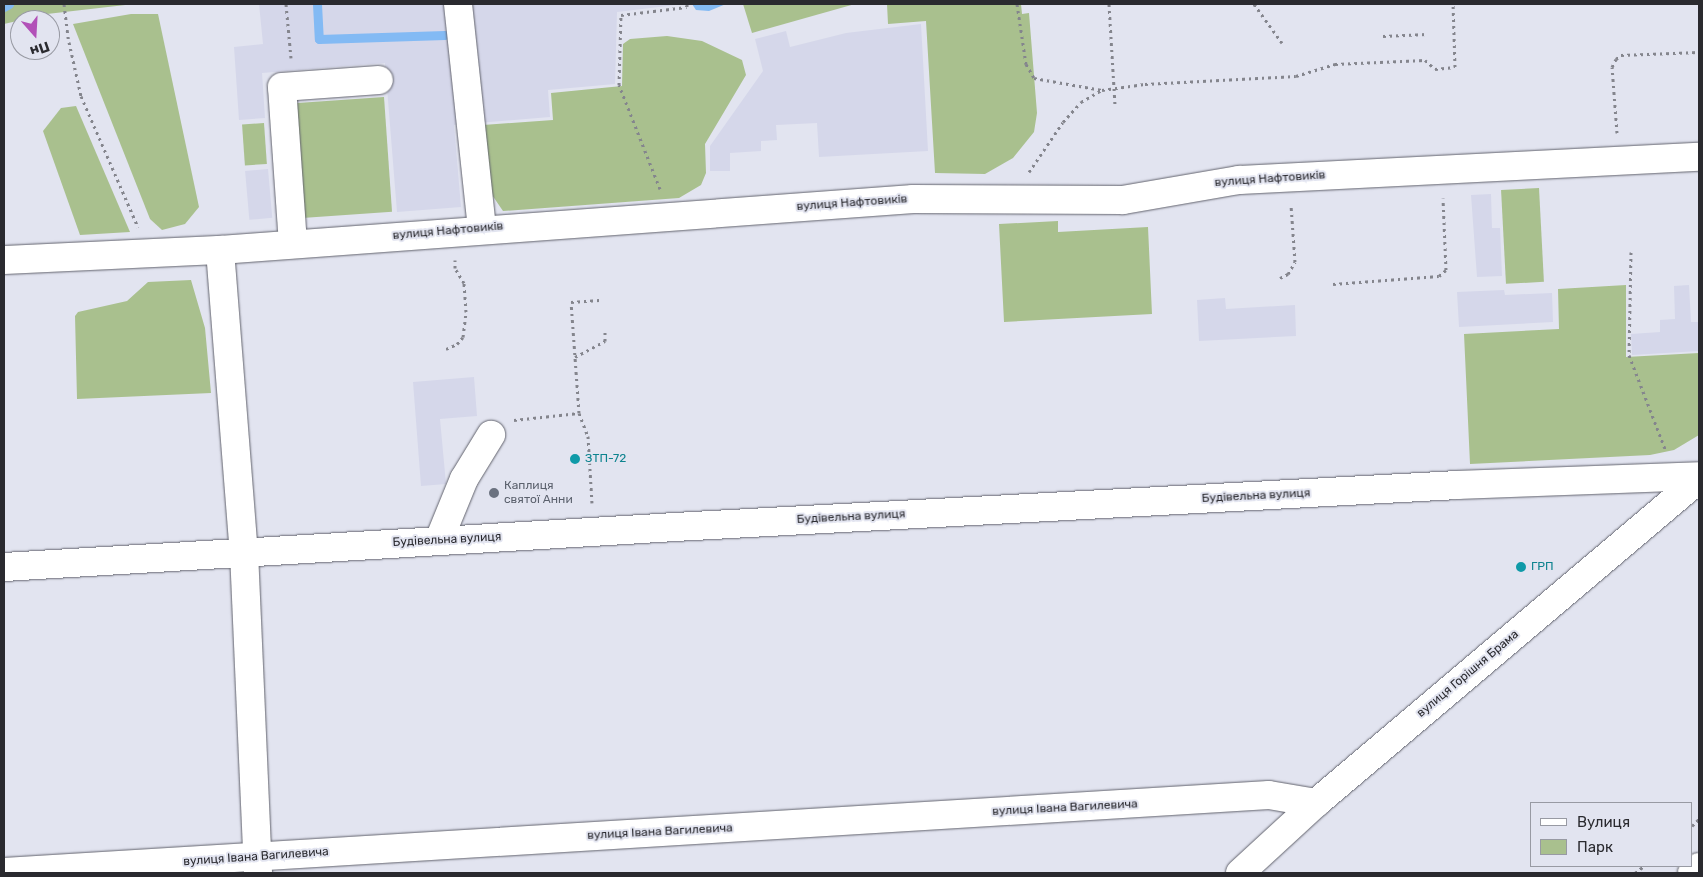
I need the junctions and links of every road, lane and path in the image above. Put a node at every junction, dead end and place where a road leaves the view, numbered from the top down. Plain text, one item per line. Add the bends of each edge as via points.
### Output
1 (64, 4) edge
2 (286, 4) edge
3 (458, 4) edge
4 (687, 4) edge
5 (1017, 4) edge
6 (1109, 4) edge
7 (1254, 4) edge
8 (1453, 4) edge
9 (1427, 34) dead end
10 (1383, 36) dead end
11 (1282, 43) dead end
12 (1699, 52) edge
13 (379, 80) dead end
14 (294, 86) junction
15 (1114, 87) junction
16 (1102, 90) junction
17 (1116, 106) dead end
18 (1699, 157) edge
19 (1619, 161) junction
20 (1442, 170) junction
21 (1289, 177) junction
22 (1001, 198) junction
23 (663, 216) junction
24 (482, 228) junction
25 (452, 231) junction
26 (293, 244) junction
27 (220, 250) junction
28 (1631, 252) dead end
29 (149, 253) junction
30 (4, 260) edge
31 (1280, 278) dead end
32 (1333, 284) dead end
33 (603, 300) dead end
34 (605, 331) dead end
35 (446, 349) dead end
36 (575, 357) junction
37 (579, 413) junction
38 (491, 435) joint
39 (1692, 477) edge
40 (594, 533) junction
41 (439, 540) junction
42 (244, 552) junction
43 (4, 567) edge
44 (1316, 803) junction
45 (258, 865) edge
46 (1699, 867) edge
47 (4, 872) edge
48 (1240, 873) edge
49 (1692, 873) edge

1 - 29 path via 68,42 81,96
2 - 14 path
3 - 24 street
4 - 23 path via 687,7 621,15 619,85 661,192
5 - 16 path via 1026,64 1034,78
6 - 15 path
7 - 11 path
8 - 15 path via 1456,68 1435,68 1425,60 1335,64 1296,76
9 - 10 path
12 - 19 path via 1621,56 1616,59 1612,67
13 - 14 street
14 - 26 street via 282,87
15 - 16 path
15 - 17 path
16 - 22 path via 1081,102 1063,122 1036,165
18 - 19 street, вулиця Нафтовиків
19 - 20 street, вулиця Нафтовиків
20 - 21 street, вулиця Нафтовиків
20 - 32 path via 1446,270 1440,276
21 - 22 street, вулиця Нафтовиків via 1208,183 1124,200
21 - 31 path via 1295,262 1288,274
22 - 23 street, вулиця Нафтовиків via 913,199
23 - 24 street, вулиця Нафтовиків
24 - 25 street, вулиця Нафтовиків
25 - 26 street, вулиця Нафтовиків
25 - 35 path via 455,268 464,282 466,312 463,337
26 - 27 street, вулиця Нафтовиків
27 - 29 street, вулиця Нафтовиків
27 - 42 street
28 - 39 path via 1629,355
29 - 30 street, вулиця Нафтовиків
33 - 36 path via 571,302
34 - 36 path via 605,341
36 - 37 path
37 - 38 path via 517,418
37 - 40 path via 588,436
38 - 41 street via 464,479
39 - 40 street, Будівельна вулиця via 1447,486
39 - 44 street, вулиця Горішня Брама
40 - 41 street, Будівельна вулиця
41 - 42 street, Будівельна вулиця
42 - 43 street, Будівельна вулиця
42 - 45 street
44 - 45 street, вулиця Івана Вагилевича via 1269,795
44 - 48 street, вулиця Горішня Брама
45 - 47 street, вулиця Івана Вагилевича
46 - 49 street

